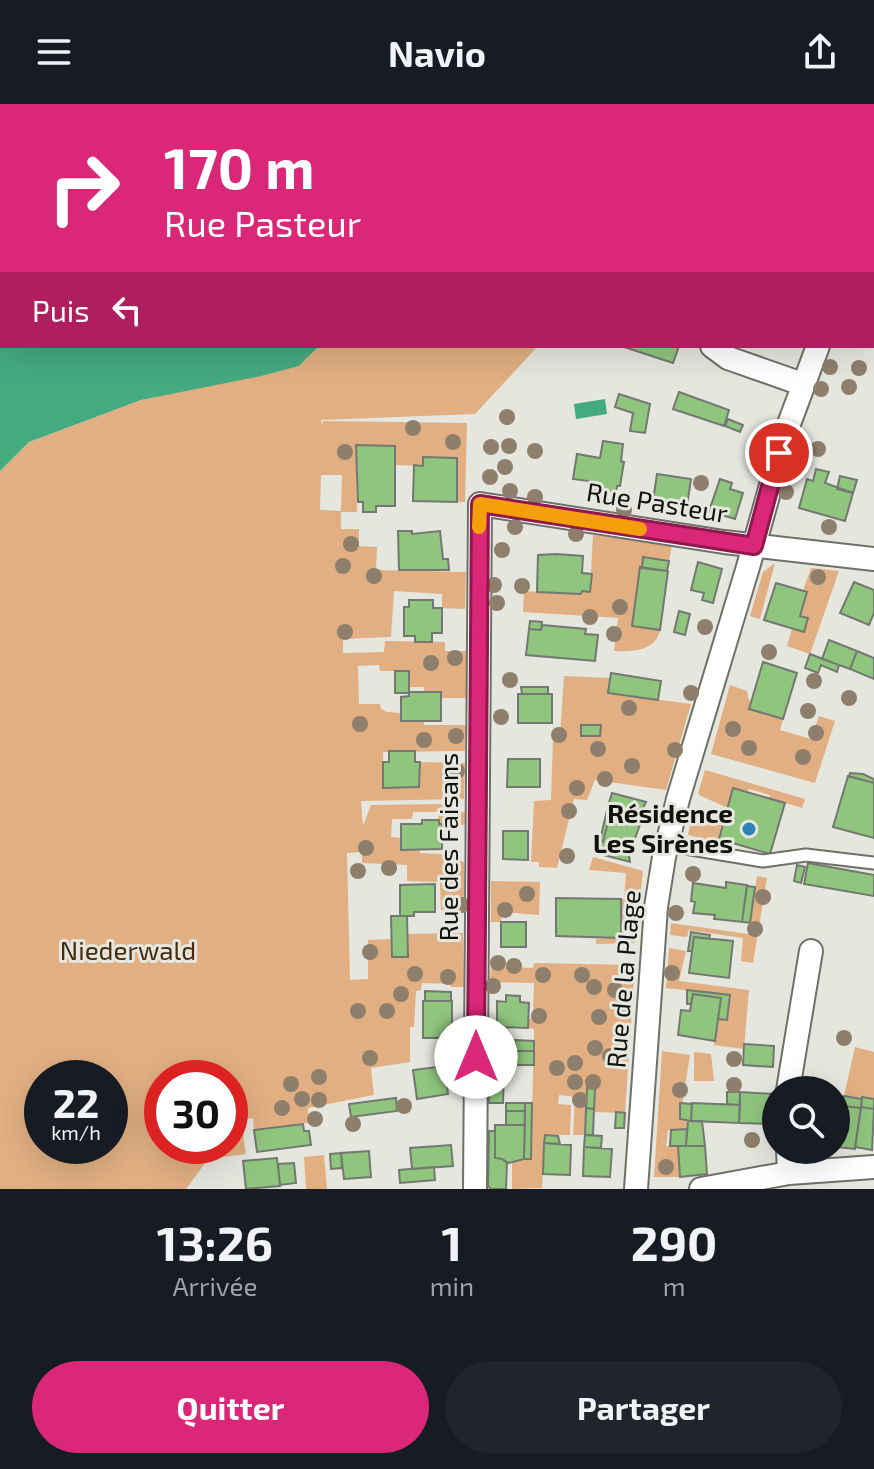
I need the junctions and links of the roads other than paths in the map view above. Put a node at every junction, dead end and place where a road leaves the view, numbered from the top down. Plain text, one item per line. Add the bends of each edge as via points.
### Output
1 (715, 348) edge
2 (817, 348) edge
3 (802, 384) junction
4 (480, 504) joint
5 (754, 546) junction
6 (874, 559) edge
7 (667, 845) junction
8 (874, 863) edge
9 (811, 951) dead end
10 (790, 1076) edge
11 (789, 1164) edge
12 (874, 1167) edge
13 (789, 1173) junction
14 (475, 1189) edge
15 (636, 1189) edge
16 (701, 1189) edge

1 - 3 street via 728,358
2 - 3 street, Rue de la Plage
3 - 5 street, Rue de la Plage
4 - 5 street, Rue Pasteur
4 - 14 street, Rue des Faisans
5 - 6 street, Rue Pasteur
5 - 7 street, Rue de la Plage
7 - 8 lane via 763,861 806,855
7 - 15 street, Rue de la Plage via 656,907
9 - 10 street
11 - 13 street
12 - 13 street
13 - 16 street

